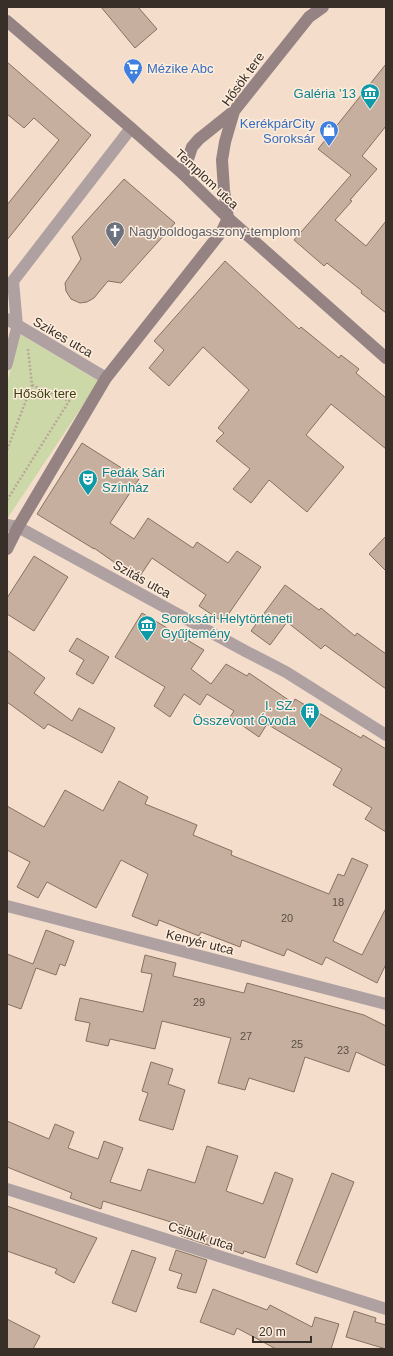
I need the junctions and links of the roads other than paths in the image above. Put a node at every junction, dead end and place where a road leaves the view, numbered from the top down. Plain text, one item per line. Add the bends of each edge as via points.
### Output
1 (323, 7) edge
2 (7, 21) edge
3 (234, 110) junction
4 (131, 128) junction
5 (182, 174) junction
6 (228, 218) junction
7 (7, 319) edge
8 (22, 329) junction
9 (386, 358) edge
10 (7, 365) edge
11 (106, 378) junction
12 (12, 526) edge
13 (7, 549) edge
14 (386, 735) edge
15 (7, 906) edge
16 (386, 1004) edge
17 (7, 1189) edge
18 (386, 1309) edge

1 - 3 street, Hősök tere via 309,17
2 - 4 street, Templom utca
3 - 5 street via 192,147
3 - 6 street, Hősök tere via 222,160
4 - 5 street, Templom utca
4 - 8 street via 13,281
5 - 6 street, Templom utca
6 - 9 street, Templom utca
6 - 11 street via 222,231
7 - 8 street, Szikes utca
8 - 10 lane
8 - 11 street, Szikes utca
11 - 12 street
12 - 13 street
12 - 14 street, Szitás utca via 286,672
15 - 16 street, Kenyér utca
17 - 18 street, Csibuk utca

